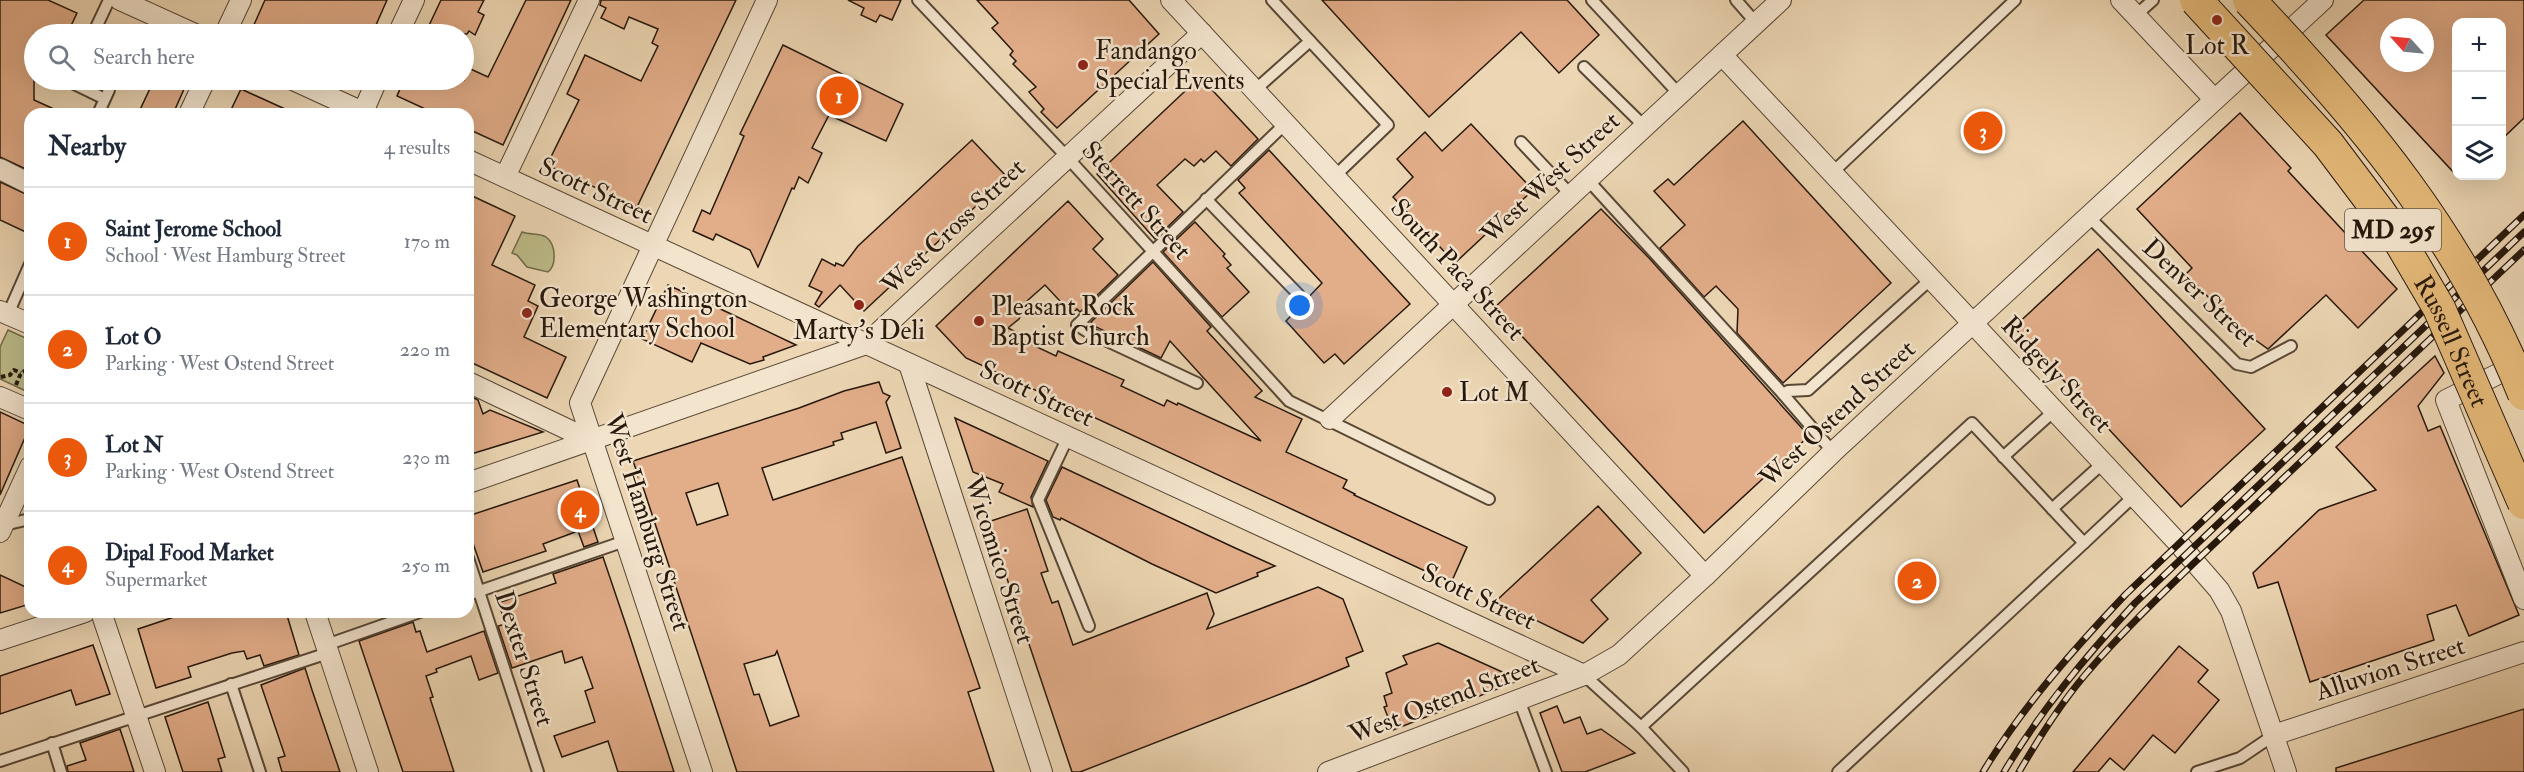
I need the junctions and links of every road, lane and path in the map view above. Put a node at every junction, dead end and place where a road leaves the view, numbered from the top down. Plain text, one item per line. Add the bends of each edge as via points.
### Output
1 (109, 0) edge
2 (120, 0) edge
3 (241, 0) edge
4 (414, 0) edge
5 (589, 0) edge
6 (767, 0) edge
7 (918, 0) edge
8 (1172, 0) edge
9 (1272, 0) edge
10 (1592, 0) edge
11 (1736, 0) edge
12 (1780, 0) edge
13 (2015, 0) edge
14 (2121, 0) edge
15 (2153, 0) edge
16 (2196, 0) edge
17 (2249, 0) edge
18 (2323, 0) edge
19 (2135, 16) junction
20 (1755, 23) junction
21 (98, 24) edge
22 (173, 24) edge
23 (230, 24) edge
24 (403, 24) edge
25 (1202, 33) junction
26 (1310, 41) junction
27 (1722, 55) junction
28 (1584, 67) dead end
29 (95, 90) edge
30 (200, 90) edge
31 (315, 90) edge
32 (373, 90) edge
33 (1255, 90) junction
34 (1679, 94) junction
35 (2214, 99) junction
36 (100, 108) edge
37 (192, 108) edge
38 (354, 108) edge
39 (367, 108) edge
40 (1286, 123) junction
41 (1644, 126) junction
42 (1521, 141) dead end
43 (1067, 157) junction
44 (474, 163) edge
45 (0, 169) edge
46 (1832, 173) junction
47 (1335, 176) junction
48 (506, 177) junction
49 (1588, 180) junction
50 (24, 181) edge
51 (1571, 195) junction
52 (1206, 199) junction
53 (2088, 216) junction
54 (653, 246) junction
55 (1152, 250) junction
56 (24, 275) edge
57 (1931, 279) junction
58 (1299, 295) dead end
59 (1454, 304) junction
60 (4, 312) edge
61 (24, 321) edge
62 (1972, 323) junction
63 (866, 344) junction
64 (2291, 346) dead end
65 (2524, 361) edge
66 (909, 363) junction
67 (24, 371) edge
68 (21, 373) junction
69 (0, 378) edge
70 (1197, 383) dead end
71 (474, 385) edge
72 (7, 393) edge
73 (1783, 394) junction
74 (2524, 394) edge
75 (24, 406) edge
76 (2054, 411) junction
77 (1330, 419) junction
78 (1068, 437) junction
79 (592, 441) junction
80 (1833, 452) junction
81 (2003, 457) junction
82 (2103, 463) junction
83 (24, 480) edge
84 (474, 481) edge
85 (2134, 496) junction
86 (1489, 499) dead end
87 (2524, 503) edge
88 (2052, 509) junction
89 (24, 521) edge
90 (2, 528) edge
91 (625, 541) junction
92 (2084, 543) junction
93 (474, 576) edge
94 (1705, 576) junction
95 (479, 591) junction
96 (474, 593) edge
97 (2524, 599) edge
98 (67, 618) edge
99 (103, 618) edge
100 (317, 618) edge
101 (405, 618) edge
102 (1089, 626) dead end
103 (0, 640) edge
104 (327, 649) junction
105 (2524, 652) edge
106 (1584, 675) junction
107 (231, 684) junction
108 (1519, 700) junction
109 (135, 715) junction
110 (1641, 727) junction
111 (2274, 735) junction
112 (52, 743) junction
113 (0, 761) edge
114 (62, 772) edge
115 (155, 772) edge
116 (261, 772) edge
117 (368, 772) edge
118 (538, 772) edge
119 (702, 772) edge
120 (1042, 772) edge
121 (1328, 772) edge
122 (1546, 772) edge
123 (1683, 772) edge
124 (1838, 772) edge
125 (2197, 772) edge
126 (2286, 772) edge

1 - 21 lane
2 - 22 street
3 - 23 street
4 - 24 street
5 - 48 street
6 - 54 street, West Hamburg Street
7 - 43 lane, Sterrett Street
8 - 25 street, South Paca Street
9 - 26 lane
10 - 34 lane
11 - 20 lane
12 - 20 street, West West Street
13 - 46 lane
14 - 19 street
15 - 19 lane
16 - 87 main road, Russell Street / MD 295, bridge via 2328,144 2395,233 2439,308
17 - 74 main road, Russell Street / MD 295, bridge via 2347,108 2420,200 2463,267 2503,341
18 - 35 street, West Ostend Street
19 - 35 street
20 - 27 street, West West Street
25 - 33 street, South Paca Street
25 - 43 street, West Cross Street
26 - 33 lane
26 - 47 lane via 1388,125
27 - 34 street, West West Street
27 - 46 street, Ridgely Street
28 - 41 lane
29 - 36 lane via 104,93
30 - 37 street
31 - 38 street
32 - 39 street
33 - 40 street, South Paca Street
34 - 41 street, West West Street
35 - 53 street, West Ostend Street
40 - 47 street, South Paca Street
40 - 52 lane
41 - 49 street, West West Street
42 - 51 lane
43 - 55 lane, Sterrett Street
43 - 63 street, West Cross Street
44 - 48 street, Scott Street
45 - 50 street
46 - 57 street, Ridgely Street
47 - 59 street, South Paca Street
48 - 54 street, Scott Street
49 - 51 street, West West Street
49 - 73 lane
51 - 59 street, West West Street
52 - 55 lane
52 - 58 lane
53 - 62 street, West Ostend Street
53 - 64 lane, Denver Street via 2237,364 2251,367
54 - 63 street, Scott Street
54 - 79 street, West Hamburg Street via 580,403
55 - 70 lane via 1077,325
55 - 77 lane, Sterrett Street via 1289,401
56 - 60 lane
57 - 62 street, Ridgely Street
57 - 73 lane via 1808,390
59 - 77 street, West West Street
59 - 94 street, South Paca Street
60 - 61 street
62 - 76 street, Ridgely Street
62 - 80 street, West Ostend Street
63 - 66 street, Scott Street
63 - 79 street, West Cross Street
65 - 97 street via 2446,400
66 - 78 street, Scott Street
66 - 120 street, Wicomico Street
67 - 68 path
68 - 69 path via 15,370
68 - 72 path
71 - 79 street
72 - 75 street
73 - 80 lane
76 - 81 lane
76 - 82 street, Ridgely Street
77 - 86 lane, Sterrett Street
78 - 102 lane via 1038,500
78 - 106 street, Scott Street
79 - 84 street, West Cross Street
79 - 91 street, West Hamburg Street
80 - 94 street, West Ostend Street
81 - 88 lane
81 - 110 lane via 1972,423
82 - 85 street, Ridgely Street
82 - 88 lane
83 - 90 street
85 - 92 lane
85 - 111 street, Ridgely Street via 2219,590 2231,611
88 - 92 lane
89 - 90 lane
91 - 95 lane
91 - 119 street, West Hamburg Street
92 - 124 lane
93 - 95 lane, Dexter Street
94 - 106 street, West Ostend Street via 1619,654
95 - 96 lane
95 - 118 lane, Dexter Street
98 - 103 street
99 - 109 street
100 - 104 street
101 - 104 lane
104 - 107 lane
104 - 117 street
105 - 111 street, Alluvion Street
106 - 108 street, West Ostend Street
106 - 110 lane
107 - 109 lane
107 - 116 lane
108 - 121 street, West Ostend Street
108 - 122 lane
109 - 112 lane
109 - 115 street
110 - 123 lane
111 - 125 lane via 2240,758
111 - 126 street, Ridgely Street
112 - 113 lane
112 - 114 lane

